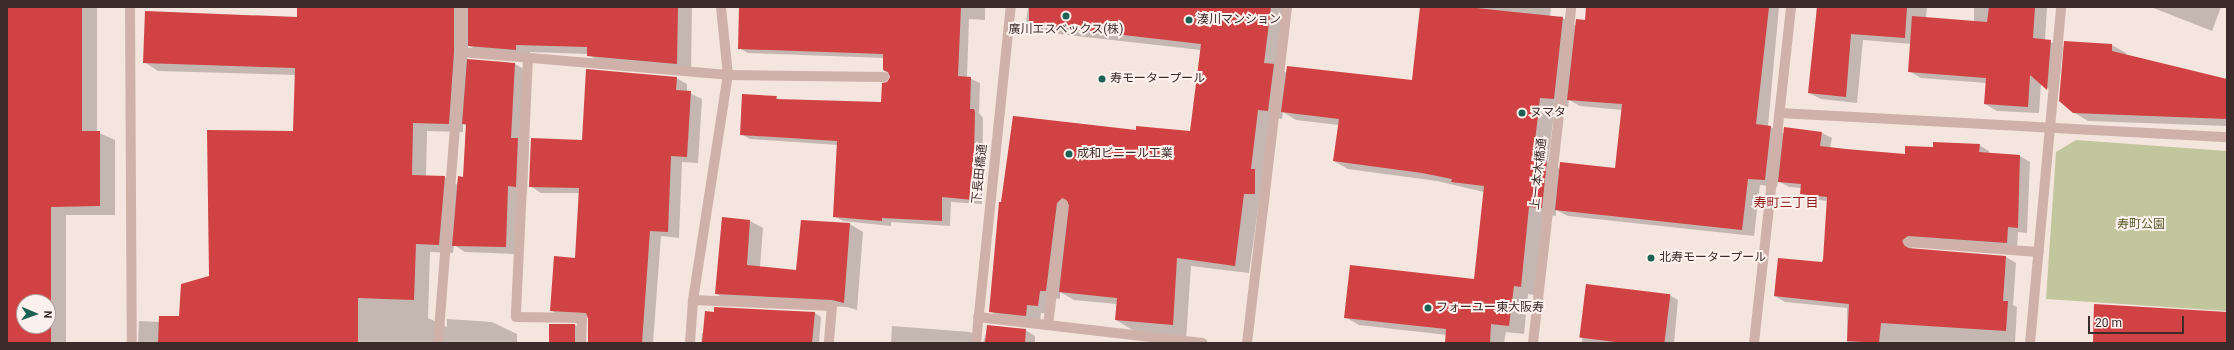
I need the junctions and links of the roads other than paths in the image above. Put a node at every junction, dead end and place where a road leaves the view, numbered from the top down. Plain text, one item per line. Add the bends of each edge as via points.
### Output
1 (130, 7) edge
2 (461, 7) edge
3 (721, 7) edge
4 (1011, 7) edge
5 (1287, 7) edge
6 (1571, 7) edge
7 (1791, 7) edge
8 (2061, 7) edge
9 (461, 52) junction
10 (528, 58) junction
11 (728, 75) junction
12 (884, 77) dead end
13 (1780, 113) junction
14 (2049, 126) junction
15 (2227, 137) edge
16 (1063, 204) dead end
17 (1908, 242) dead end
18 (2039, 252) junction
19 (693, 300) junction
20 (978, 317) junction
21 (1048, 326) junction
22 (132, 343) edge
23 (438, 343) edge
24 (581, 343) edge
25 (690, 343) edge
26 (829, 343) edge
27 (976, 343) edge
28 (1202, 343) edge
29 (1247, 343) edge
30 (1533, 343) edge
31 (1754, 343) edge
32 (2030, 343) edge

1 - 22 street
2 - 9 street
3 - 11 street
4 - 20 street, 下長田橋通
5 - 29 street
6 - 30 street, 上一本木橋通
7 - 13 street
8 - 14 street
9 - 10 street
9 - 23 street
10 - 11 street
10 - 24 street via 516,317 582,318
11 - 12 street
11 - 19 street
13 - 14 street
13 - 31 street
14 - 15 street
14 - 18 street
16 - 21 street
17 - 18 street
18 - 32 street
19 - 25 street
19 - 26 street via 832,306
20 - 21 street
20 - 27 street, 下長田橋通
21 - 28 street

